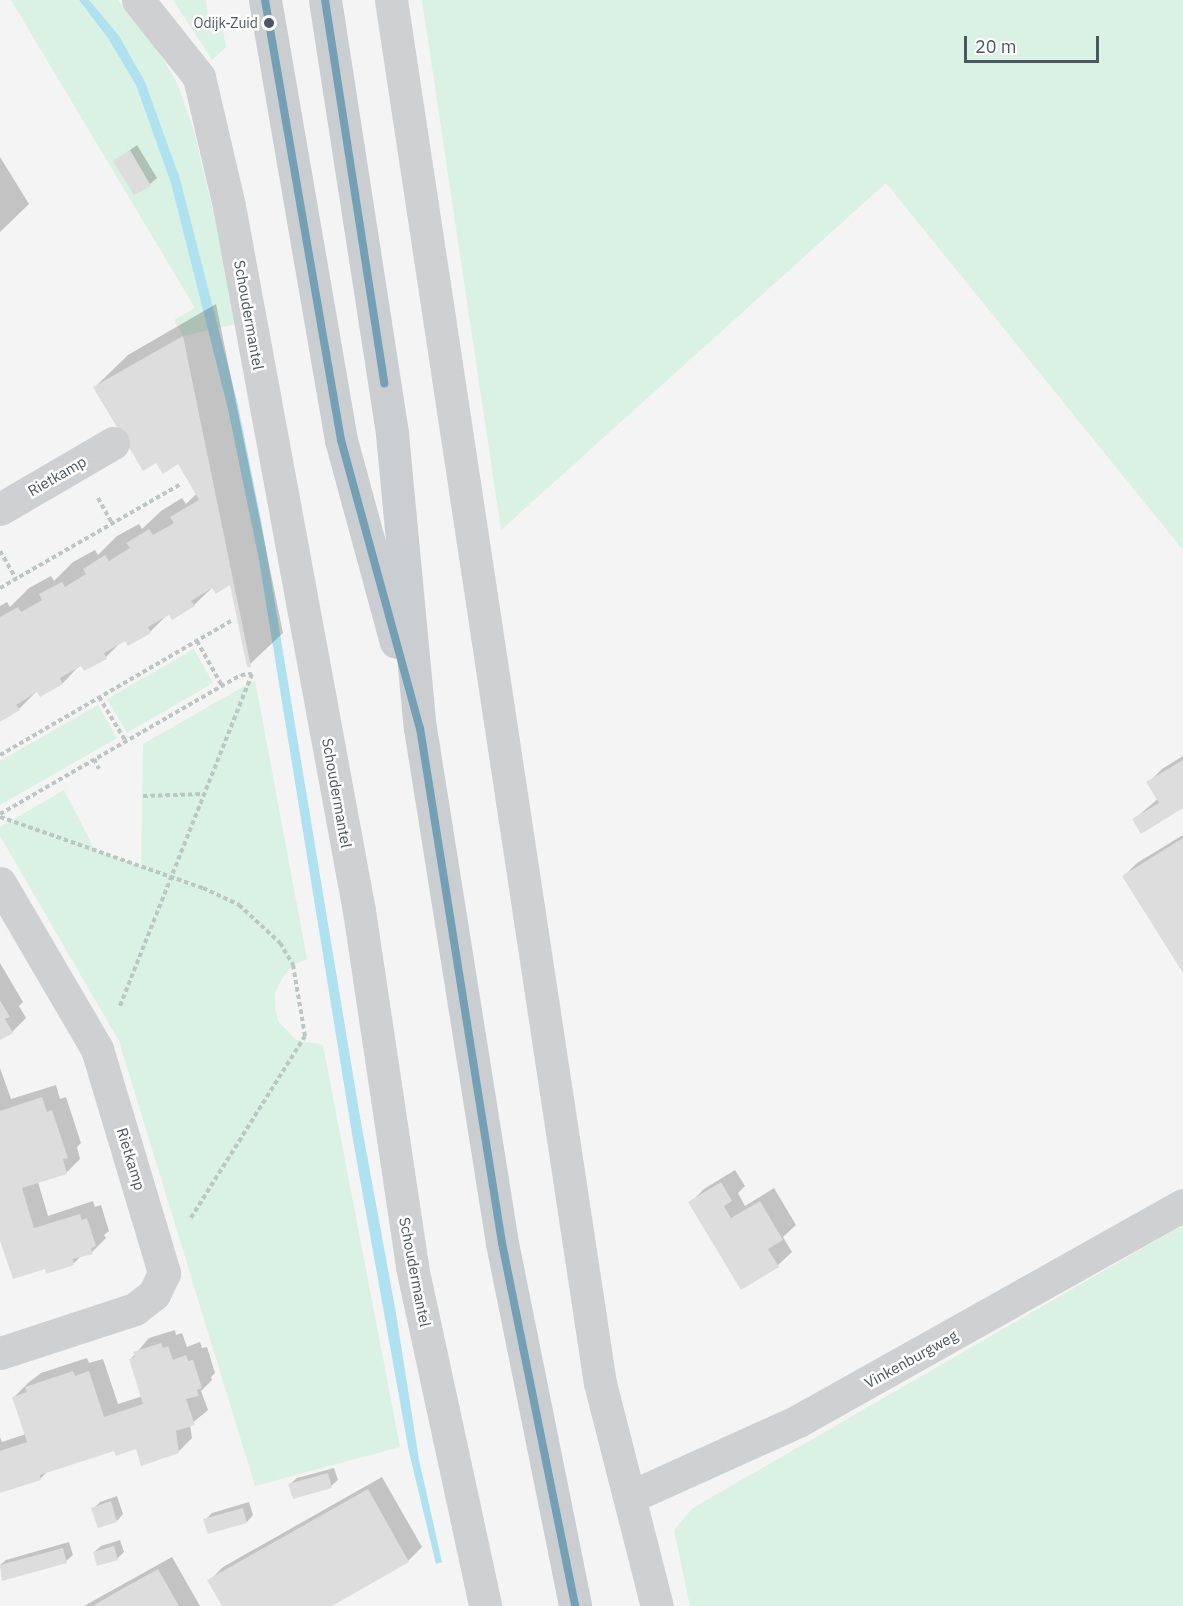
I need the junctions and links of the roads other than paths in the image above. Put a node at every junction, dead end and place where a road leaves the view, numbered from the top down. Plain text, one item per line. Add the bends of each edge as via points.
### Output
1 (138, 0) edge
2 (265, 0) edge
3 (325, 0) edge
4 (392, 0) edge
5 (113, 443) dead end
6 (0, 509) edge
7 (420, 728) junction
8 (0, 883) edge
9 (1183, 1204) edge
10 (0, 1353) edge
11 (630, 1497) junction
12 (485, 1606) edge
13 (575, 1606) edge
14 (657, 1606) edge

1 - 12 street, Schoudermantel via 199,77 229,206 359,911 412,1267
2 - 7 main road via 341,440
3 - 7 main road via 392,434
4 - 11 street via 600,1383
5 - 6 street, Rietkamp
7 - 13 main road via 502,1243
8 - 10 street, Rietkamp via 97,1049 164,1273 147,1302 135,1309
9 - 11 street, Vinkenburgweg via 798,1422
11 - 14 street

